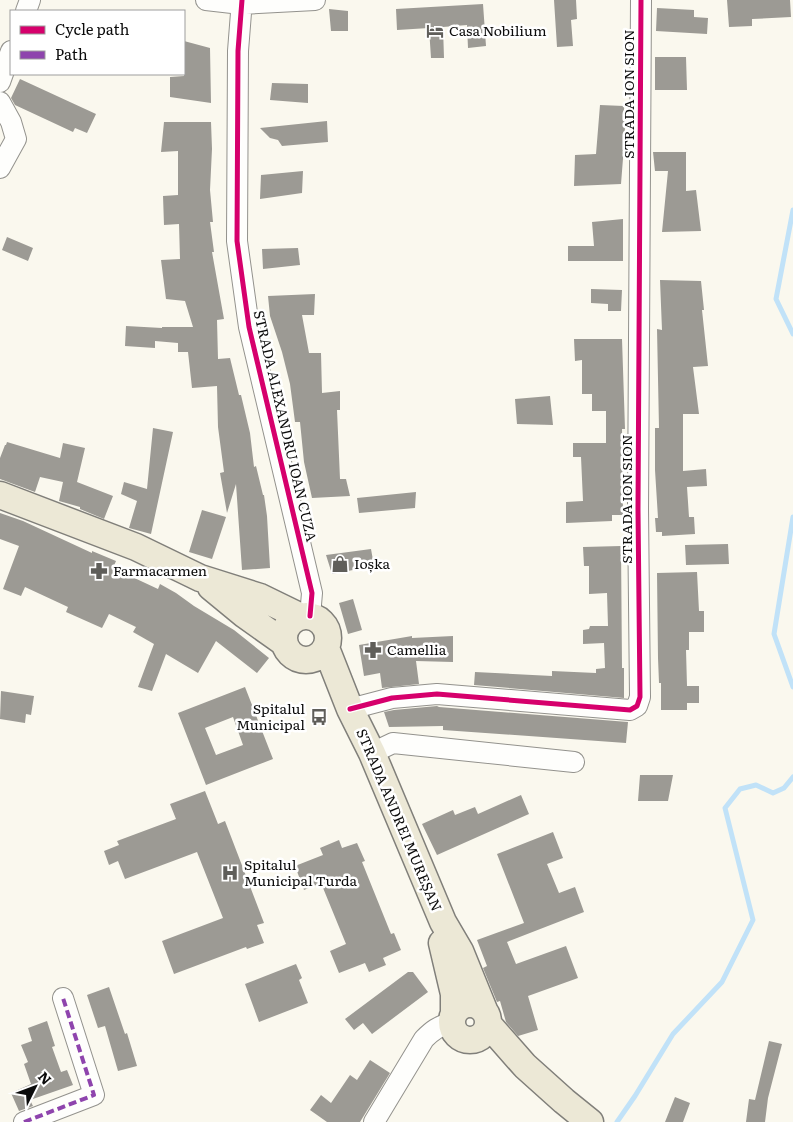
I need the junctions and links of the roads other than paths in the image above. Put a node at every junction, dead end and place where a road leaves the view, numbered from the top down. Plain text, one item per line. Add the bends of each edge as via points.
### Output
1 (206, 0) edge
2 (315, 0) edge
3 (640, 0) edge
4 (241, 2) edge
5 (10, 54) edge
6 (0, 82) edge
7 (0, 102) edge
8 (0, 168) edge
9 (0, 495) edge
10 (200, 578) junction
11 (304, 616) junction
12 (284, 642) junction
13 (317, 654) junction
14 (352, 714) junction
15 (372, 753) junction
16 (574, 762) dead end
17 (64, 998) dead end
18 (469, 1022) junction
19 (24, 1122) edge
20 (374, 1122) edge
21 (590, 1122) edge

1 - 4 street
2 - 4 street
3 - 14 street, STRADA ION SION via 640,698 637,706 630,710 437,694 392,698
4 - 11 street, STRADA ALEXANDRU IOAN CUZA via 237,241 248,327 312,593
5 - 6 street
7 - 8 street via 16,139
9 - 10 main road via 136,547
10 - 11 main road via 260,597
10 - 12 main road via 245,616
11 - 12 main road via 290,622 284,631
11 - 13 main road via 322,622 328,634
12 - 13 main road via 286,650 299,660
13 - 14 main road, STRADA ANDREI MUREȘAN
14 - 15 main road, STRADA ANDREI MUREȘAN
15 - 16 street via 393,743
15 - 18 main road, STRADA ANDREI MUREȘAN via 443,922 460,951
17 - 19 street via 94,1095
18 - 20 street via 445,1024 424,1039
18 - 21 main road, STRADA ANDREI MUREȘAN

